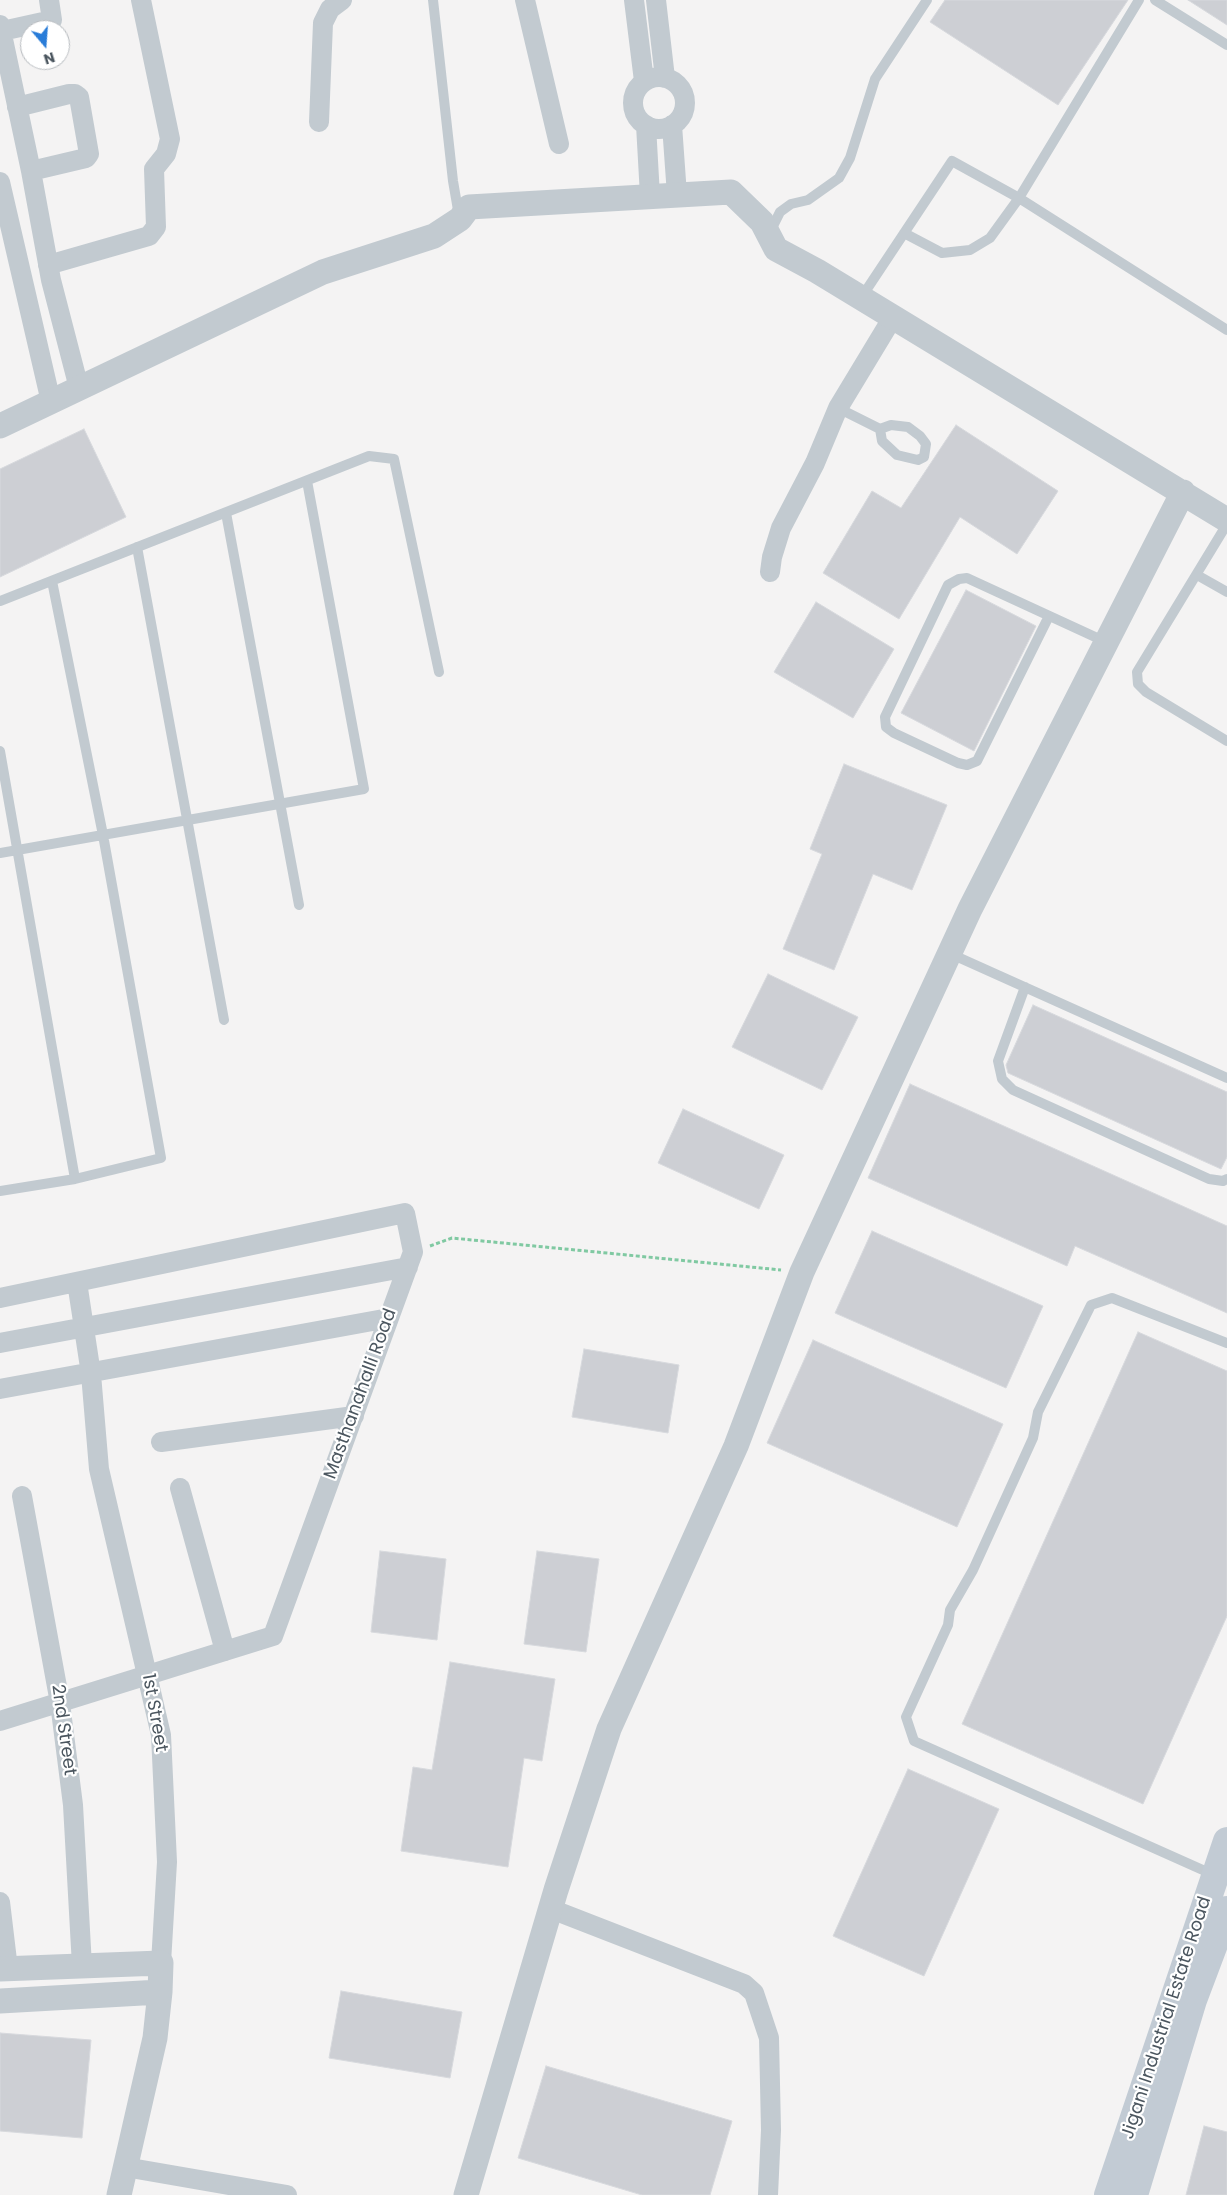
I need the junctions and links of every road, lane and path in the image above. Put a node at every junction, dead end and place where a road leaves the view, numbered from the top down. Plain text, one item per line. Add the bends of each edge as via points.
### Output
1 (49, 0) edge
2 (142, 0) edge
3 (342, 0) edge
4 (433, 0) edge
5 (525, 0) edge
6 (634, 0) edge
7 (656, 0) edge
8 (927, 0) edge
9 (1139, 0) edge
10 (1154, 0) edge
11 (1, 28) edge
12 (1227, 45) edge
13 (665, 78) junction
14 (644, 81) junction
15 (6, 82) edge
16 (17, 107) junction
17 (320, 122) dead end
18 (646, 125) junction
19 (672, 125) junction
20 (559, 144) dead end
21 (31, 171) junction
22 (0, 182) edge
23 (677, 195) junction
24 (650, 196) junction
25 (1019, 198) junction
26 (460, 219) junction
27 (904, 234) junction
28 (769, 235) junction
29 (6, 238) edge
30 (50, 273) junction
31 (25, 288) junction
32 (861, 298) junction
33 (893, 317) junction
34 (1227, 330) edge
35 (79, 388) junction
36 (51, 402) junction
37 (838, 408) junction
38 (0, 426) edge
39 (880, 430) junction
40 (307, 481) junction
41 (1183, 492) junction
42 (226, 513) junction
43 (1227, 520) edge
44 (1227, 524) edge
45 (137, 547) junction
46 (770, 572) dead end
47 (1197, 575) junction
48 (52, 581) junction
49 (1227, 592) edge
50 (0, 601) edge
51 (1049, 616) junction
52 (1106, 642) junction
53 (439, 672) dead end
54 (1227, 741) edge
55 (0, 751) edge
56 (279, 804) junction
57 (187, 820) junction
58 (103, 835) junction
59 (16, 850) junction
60 (0, 853) edge
61 (298, 905) dead end
62 (950, 954) junction
63 (1025, 987) junction
64 (224, 1020) dead end
65 (1227, 1078) edge
66 (75, 1179) junction
67 (1227, 1179) edge
68 (0, 1191) edge
69 (410, 1259) junction
70 (802, 1272) junction
71 (77, 1282) junction
72 (0, 1298) edge
73 (389, 1318) junction
74 (84, 1328) junction
75 (0, 1342) edge
76 (1227, 1343) edge
77 (91, 1374) junction
78 (0, 1389) edge
79 (354, 1416) junction
80 (161, 1442) dead end
81 (180, 1488) dead end
82 (22, 1496) dead end
83 (224, 1651) junction
84 (147, 1675) junction
85 (60, 1703) junction
86 (0, 1721) edge
87 (1227, 1841) edge
88 (1214, 1875) junction
89 (0, 1902) edge
90 (551, 1909) junction
91 (1227, 1910) edge
92 (161, 1963) junction
93 (82, 1966) junction
94 (4, 1969) edge
95 (160, 1992) junction
96 (0, 2001) edge
97 (125, 2166) junction
98 (119, 2195) edge
99 (287, 2195) edge
100 (466, 2195) edge
101 (768, 2195) edge
102 (1108, 2195) edge
103 (1134, 2195) edge

1 - 11 street via 52,20
2 - 30 street via 170,139 166,154 154,169 156,227 149,236
3 - 17 street via 330,9 323,23
4 - 26 lane via 452,181
5 - 20 street
6 - 14 street
7 - 13 street
8 - 28 lane via 875,79 850,158 839,178 808,200 791,204 780,212
9 - 25 lane
10 - 12 lane
11 - 15 street
13 - 14 street
13 - 19 street via 676,83 684,97 682,113
14 - 18 street via 638,87 633,102 637,117
15 - 16 street
16 - 21 street
16 - 21 street via 69,94 79,97 89,154 86,158
18 - 19 street via 656,129
18 - 24 street
19 - 23 street
21 - 30 street
22 - 29 street
23 - 24 street
23 - 28 street via 731,192 762,222
24 - 26 street via 469,207
25 - 27 lane via 990,238 970,250 942,253
25 - 27 lane via 952,161
25 - 34 lane
26 - 35 street via 434,236 323,272
27 - 32 lane
28 - 32 street via 776,249
29 - 31 street
30 - 31 street
30 - 35 street
31 - 36 street
32 - 33 street
33 - 37 street
33 - 41 street
35 - 36 street
36 - 38 street
37 - 39 lane
37 - 46 street via 815,463 781,528
39 - 39 lane via 891,425 908,427 926,444 924,457 918,460 897,455 882,441
40 - 42 lane
40 - 53 lane via 369,456 394,459
40 - 56 lane via 364,789
41 - 43 street
41 - 52 street
42 - 45 lane
42 - 56 lane
44 - 47 lane
45 - 48 lane
45 - 57 lane
47 - 49 lane
47 - 54 lane via 1137,672 1138,684
48 - 50 lane
48 - 58 lane
51 - 51 lane via 967,578 948,585 885,717 886,726 894,733 958,763 967,765 977,761
51 - 52 lane
52 - 62 street
55 - 59 lane
56 - 57 lane
56 - 61 lane
57 - 58 lane
57 - 64 lane
58 - 59 lane
58 - 66 lane via 161,1158
59 - 60 lane
59 - 66 lane
62 - 63 lane
62 - 70 street
63 - 65 lane
63 - 67 lane via 998,1061 1002,1078 1013,1090 1210,1179
66 - 68 lane
69 - 70 path via 452,1238
69 - 71 street via 405,1213
69 - 73 street, Masthanahalli Road
69 - 74 street
70 - 90 street via 736,1446 609,1730
71 - 72 street
71 - 74 street, 1st Street
73 - 77 street
73 - 79 street, Masthanahalli Road
74 - 75 street
74 - 77 street, 1st Street
76 - 88 lane via 1112,1298 1091,1305 1038,1412 1033,1438 973,1570 950,1610 948,1626 906,1717 914,1740
77 - 78 street
77 - 84 street, 1st Street via 99,1469
79 - 80 street
79 - 83 street, Masthanahalli Road via 274,1636
81 - 83 street
82 - 85 street, 2nd Street
83 - 84 street, Masthanahalli Road
84 - 85 street, Masthanahalli Road
84 - 92 street, 1st Street via 161,1735 167,1862
85 - 86 street, Masthanahalli Road
85 - 93 street, 2nd Street via 73,1805
87 - 88 main road, Jigani Industrial Estate Road
88 - 102 main road, Jigani Industrial Estate Road
89 - 94 street
90 - 100 street
90 - 101 street via 744,1984 754,1993 768,2038 771,2130
91 - 103 main road, Jigani Industrial Estate Road via 1193,2000
92 - 93 street
92 - 95 street
93 - 94 street
95 - 96 street
95 - 97 street via 155,2038
97 - 98 street
97 - 99 street

